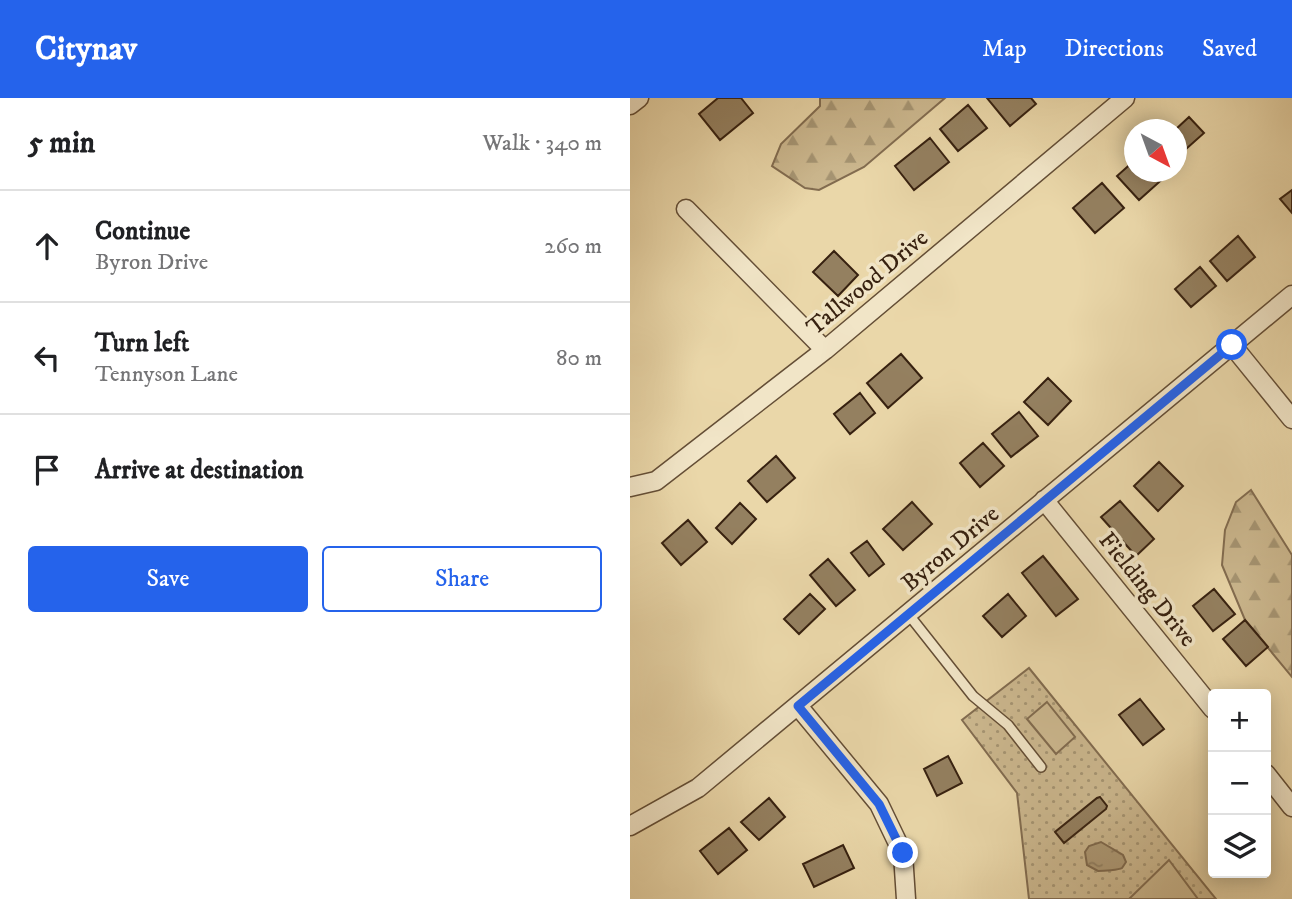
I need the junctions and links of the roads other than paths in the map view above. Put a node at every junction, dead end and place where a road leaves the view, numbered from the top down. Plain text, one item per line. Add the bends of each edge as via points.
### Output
1 (639, 98) edge
2 (1125, 98) edge
3 (630, 105) edge
4 (686, 209) dead end
5 (1292, 295) edge
6 (1232, 345) junction
7 (825, 350) junction
8 (1292, 419) edge
9 (630, 486) edge
10 (1044, 500) junction
11 (909, 615) junction
12 (1208, 703) edge
13 (798, 706) junction
14 (1041, 767) dead end
15 (1271, 780) edge
16 (1292, 807) edge
17 (630, 826) edge
18 (906, 899) edge

1 - 3 street
2 - 7 street, Tallwood Drive
4 - 7 street
5 - 6 street, Byron Drive
6 - 8 street
6 - 10 street, Byron Drive
7 - 9 street, Tallwood Drive via 656,481
10 - 11 street, Byron Drive
10 - 12 street, Fielding Drive
11 - 13 street, Byron Drive
11 - 14 lane via 973,696 1008,725
13 - 17 street, Byron Drive via 698,788
13 - 18 street via 879,804 903,853
15 - 16 street

